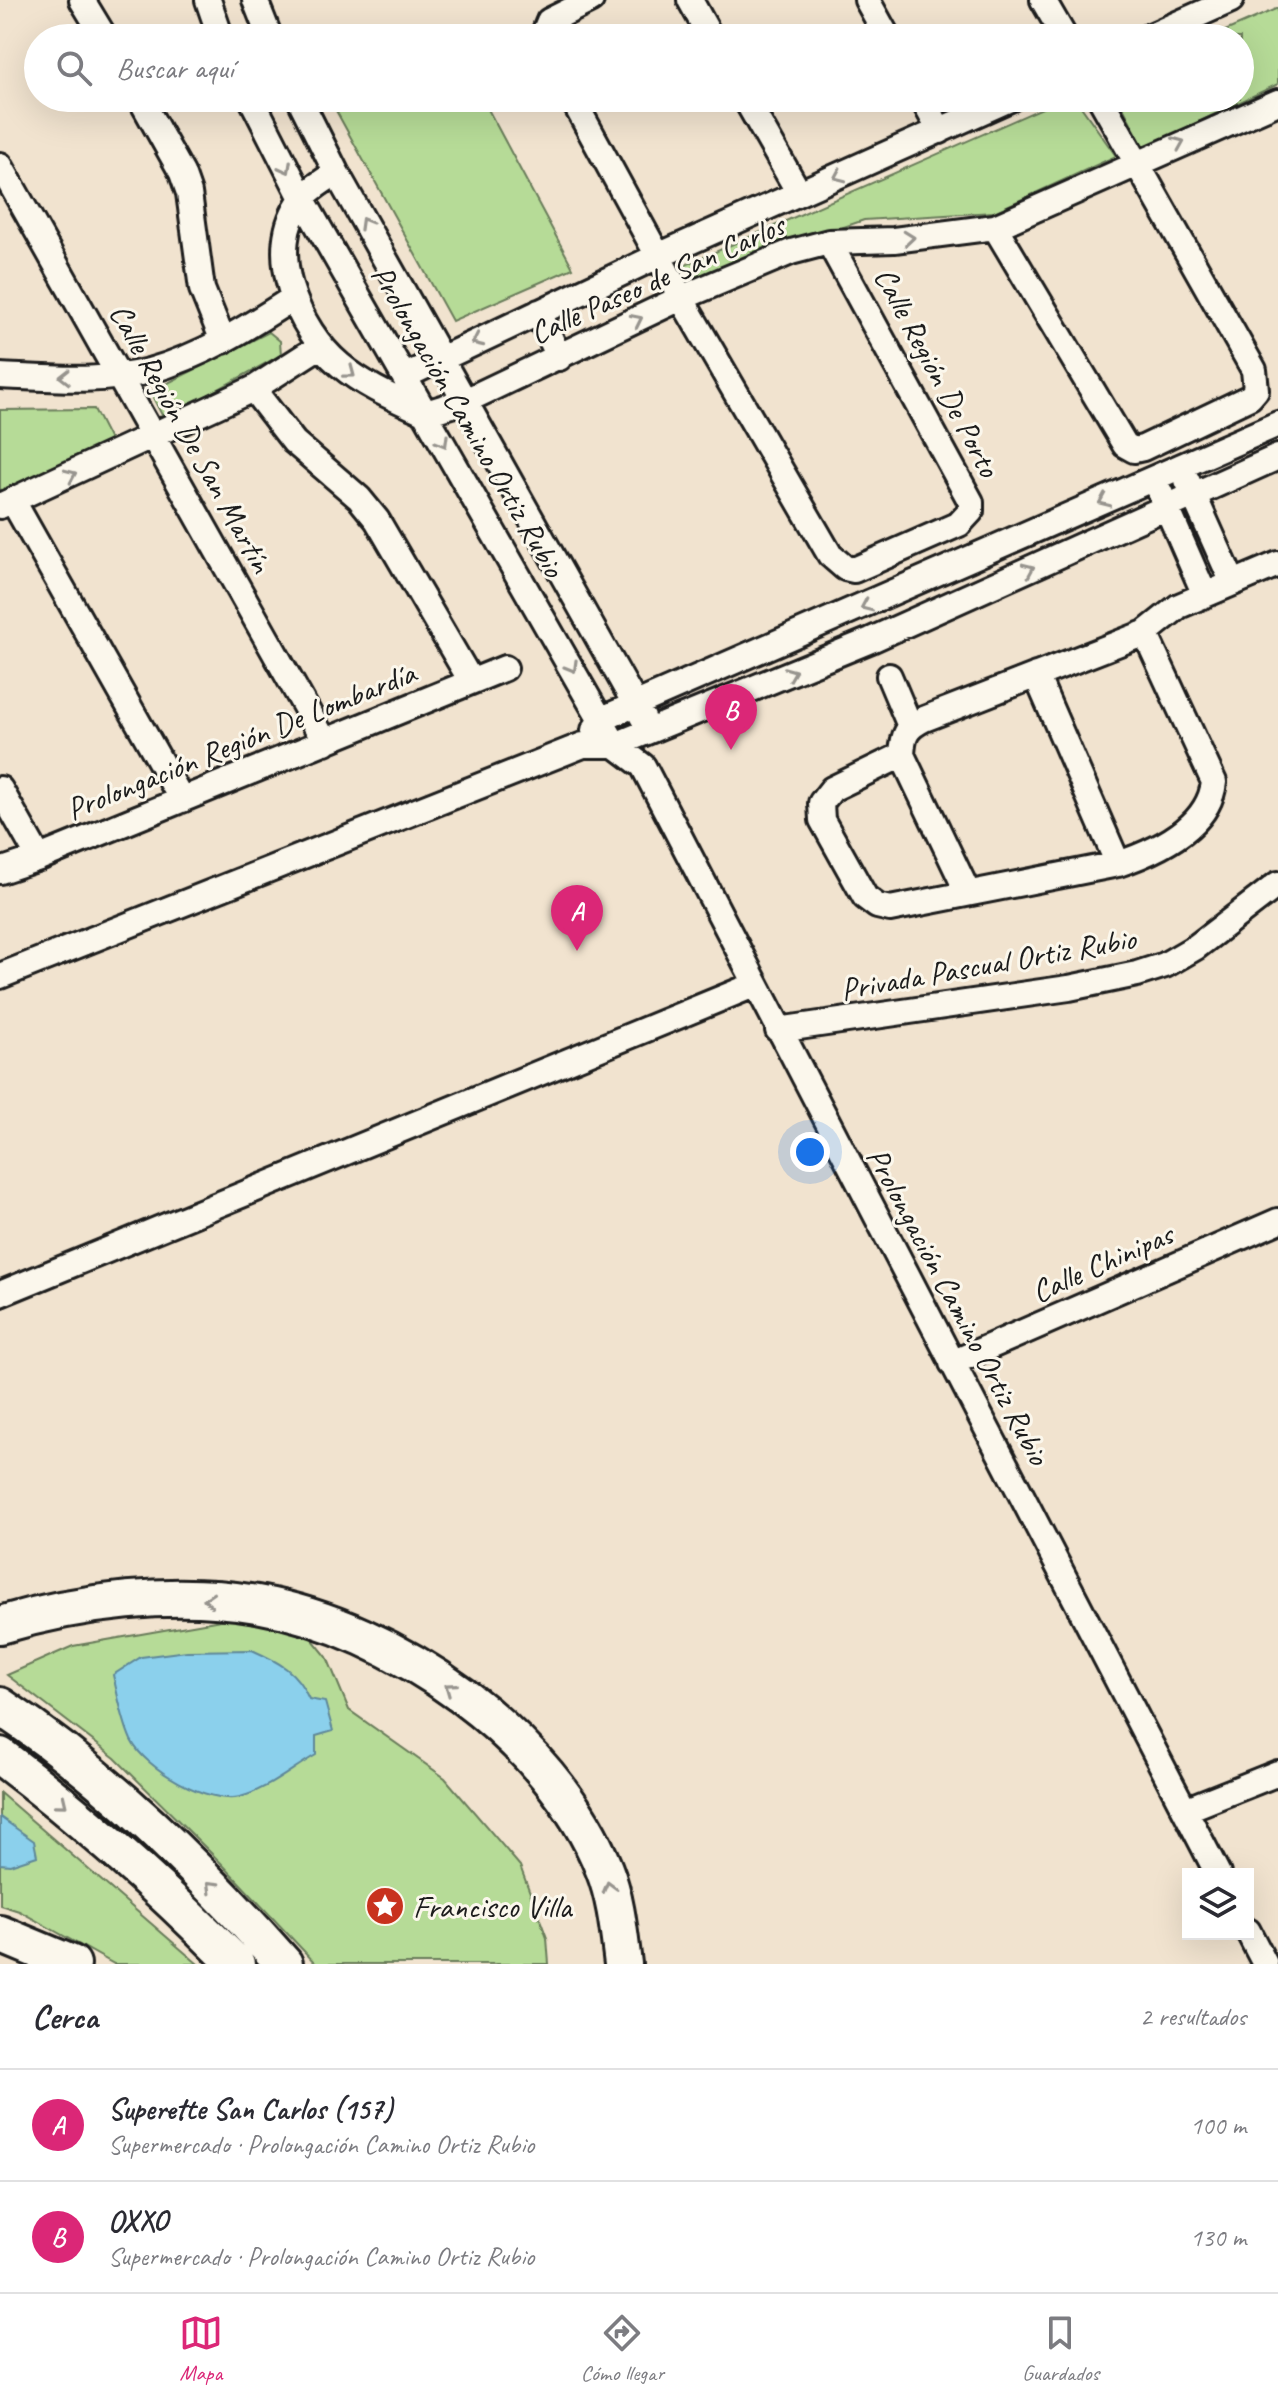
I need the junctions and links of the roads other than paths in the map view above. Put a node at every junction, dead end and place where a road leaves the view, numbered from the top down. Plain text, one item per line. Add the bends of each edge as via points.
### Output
1 (82, 0) edge
2 (208, 0) edge
3 (255, 0) edge
4 (591, 0) edge
5 (690, 0) edge
6 (867, 0) edge
7 (1043, 0) edge
8 (1224, 1) edge
9 (97, 24) edge
10 (216, 24) edge
11 (264, 24) edge
12 (548, 24) edge
13 (703, 24) edge
14 (880, 24) edge
15 (1057, 24) edge
16 (1176, 24) edge
17 (1278, 102) edge
18 (148, 112) edge
19 (258, 112) edge
20 (306, 112) edge
21 (580, 112) edge
22 (753, 112) edge
23 (930, 112) edge
24 (981, 112) edge
25 (1108, 112) edge
26 (1254, 112) edge
27 (1254, 112) edge
28 (940, 131) junction
29 (1136, 161) junction
30 (0, 165) edge
31 (336, 172) junction
32 (799, 193) junction
33 (302, 198) junction
34 (995, 227) junction
35 (829, 242) junction
36 (658, 256) junction
37 (293, 298) junction
38 (681, 298) junction
39 (539, 312) junction
40 (223, 341) junction
41 (320, 346) junction
42 (441, 358) junction
43 (559, 358) junction
44 (119, 375) junction
45 (0, 376) edge
46 (405, 376) junction
47 (253, 389) junction
48 (465, 401) junction
49 (426, 413) junction
50 (1278, 424) edge
51 (153, 438) junction
52 (1278, 457) edge
53 (1181, 467) junction
54 (1154, 479) junction
55 (1193, 494) junction
56 (6, 504) edge
57 (1166, 506) junction
58 (1278, 564) edge
59 (1233, 583) junction
60 (1205, 595) junction
61 (1145, 633) junction
62 (505, 668) dead end
63 (1036, 675) junction
64 (889, 676) dead end
65 (471, 681) junction
66 (636, 706) junction
67 (602, 719) junction
68 (910, 726) junction
69 (650, 731) junction
70 (325, 742) junction
71 (583, 745) junction
72 (615, 745) junction
73 (902, 755) junction
74 (643, 766) junction
75 (0, 789) edge
76 (182, 800) junction
77 (39, 858) junction
78 (1118, 864) junction
79 (0, 871) edge
80 (1278, 884) edge
81 (968, 893) junction
82 (0, 976) edge
83 (754, 985) junction
84 (778, 1030) junction
85 (1274, 1231) edge
86 (0, 1294) edge
87 (952, 1363) junction
88 (0, 1625) edge
89 (0, 1706) edge
90 (0, 1756) edge
91 (1278, 1773) edge
92 (1185, 1810) junction
93 (1215, 1868) edge
94 (244, 1919) junction
95 (0, 1934) edge
96 (1253, 1940) edge
97 (72, 1964) edge
98 (236, 1964) edge
99 (284, 1964) edge
100 (296, 1964) edge
101 (623, 1964) edge
102 (1265, 1964) edge

1 - 9 street
2 - 10 street
3 - 11 street
4 - 12 street
5 - 13 street
6 - 14 street
7 - 15 street
8 - 16 street
27 -> 17 street, Calle Paseo de San Carlos
18 - 40 street via 189,193 202,289
19 -> 33 street, Prolongación Camino Ortiz Rubio
20 - 31 street, Prolongación Camino Ortiz Rubio
21 - 36 street
22 - 32 street
23 - 28 street
24 - 28 street, Calle Paseo de San Carlos
25 - 29 street
29 -> 26 street, Calle Paseo de San Carlos
28 -> 32 street, Calle Paseo de San Carlos
29 - 34 street, Calle Paseo de San Carlos
29 - 34 street via 1257,381 1250,397 1143,448 1134,450 1119,435
30 - 44 street, Calle Región De San Martín
31 - 33 street
42 -> 31 street, Prolongación Camino Ortiz Rubio
32 - 36 street, Calle Paseo de San Carlos
33 - 37 street via 287,243
33 - 46 street, Prolongación Camino Ortiz Rubio
35 -> 34 street, Calle Paseo de San Carlos
35 - 38 street, Calle Paseo de San Carlos via 791,252
35 - 38 street, Calle Región De Porto via 971,502 971,511 959,524 862,568 845,568 830,555
36 - 38 street
36 - 39 street, Calle Paseo de San Carlos
37 - 40 street
37 - 41 street
43 -> 38 street, Calle Paseo de San Carlos
39 -> 42 street, Calle Paseo de San Carlos
39 - 43 street
40 - 44 street via 177,361
41 - 47 street
41 -> 49 street via 360,381
42 - 46 street, Calle Paseo de San Carlos
42 - 48 street, Prolongación Camino Ortiz Rubio
43 - 48 street, Calle Paseo de San Carlos
44 -> 45 street
44 - 51 street, Calle Región De San Martín
46 - 49 street, Prolongación Camino Ortiz Rubio
47 - 51 street
47 - 65 street via 294,442 377,520
48 - 49 street, Calle Paseo de San Carlos
48 - 66 street, Prolongación Camino Ortiz Rubio
49 -> 67 street, Prolongación Camino Ortiz Rubio
50 - 53 street
56 -> 51 street
51 - 70 street, Calle Región De San Martín
52 - 55 street
53 - 54 street
53 - 55 street
54 - 57 street
54 -> 66 street
55 - 57 street
55 - 59 street
56 - 76 street
57 - 60 street
69 -> 57 street via 871,640
58 - 59 street
59 - 60 street
60 - 61 street via 1179,606
61 - 63 street
61 - 78 street via 1214,782 1212,799 1193,825 1139,858
62 - 65 street, Prolongación Región De Lombardía
63 - 68 street
63 - 78 street
64 - 68 street
65 - 70 street, Prolongación Región De Lombardía
66 - 67 street
66 - 69 street, Prolongación Camino Ortiz Rubio
67 - 71 street
67 - 72 street, Prolongación Camino Ortiz Rubio
68 - 73 street via 902,737
69 - 72 street
69 - 74 street
70 - 76 street, Prolongación Región De Lombardía
71 - 72 street
71 - 82 street
72 - 74 street, Prolongación Camino Ortiz Rubio
73 - 81 street
73 - 81 street via 832,789 821,803 822,820 857,886 877,906 890,909
74 - 83 street, Prolongación Camino Ortiz Rubio
75 - 77 street
76 - 77 street, Prolongación Región De Lombardía
77 - 79 street, Prolongación Región De Lombardía
78 - 81 street
80 - 84 street, Privada Pascual Ortiz Rubio via 1196,947 1137,974
83 - 84 street, Prolongación Camino Ortiz Rubio
83 - 86 street
84 - 87 street, Prolongación Camino Ortiz Rubio
85 - 87 street, Calle Chinipas
87 - 92 street, Prolongación Camino Ortiz Rubio
101 -> 88 highway via 604,1870 572,1808 505,1733 452,1688 397,1653 327,1622 257,1604 199,1599 60,1607
94 -> 89 highway via 86,1768
90 -> 98 highway via 63,1803
91 - 92 street
92 - 93 street, Prolongación Camino Ortiz Rubio
94 - 99 highway
94 - 100 highway
95 - 97 highway
96 - 102 street

